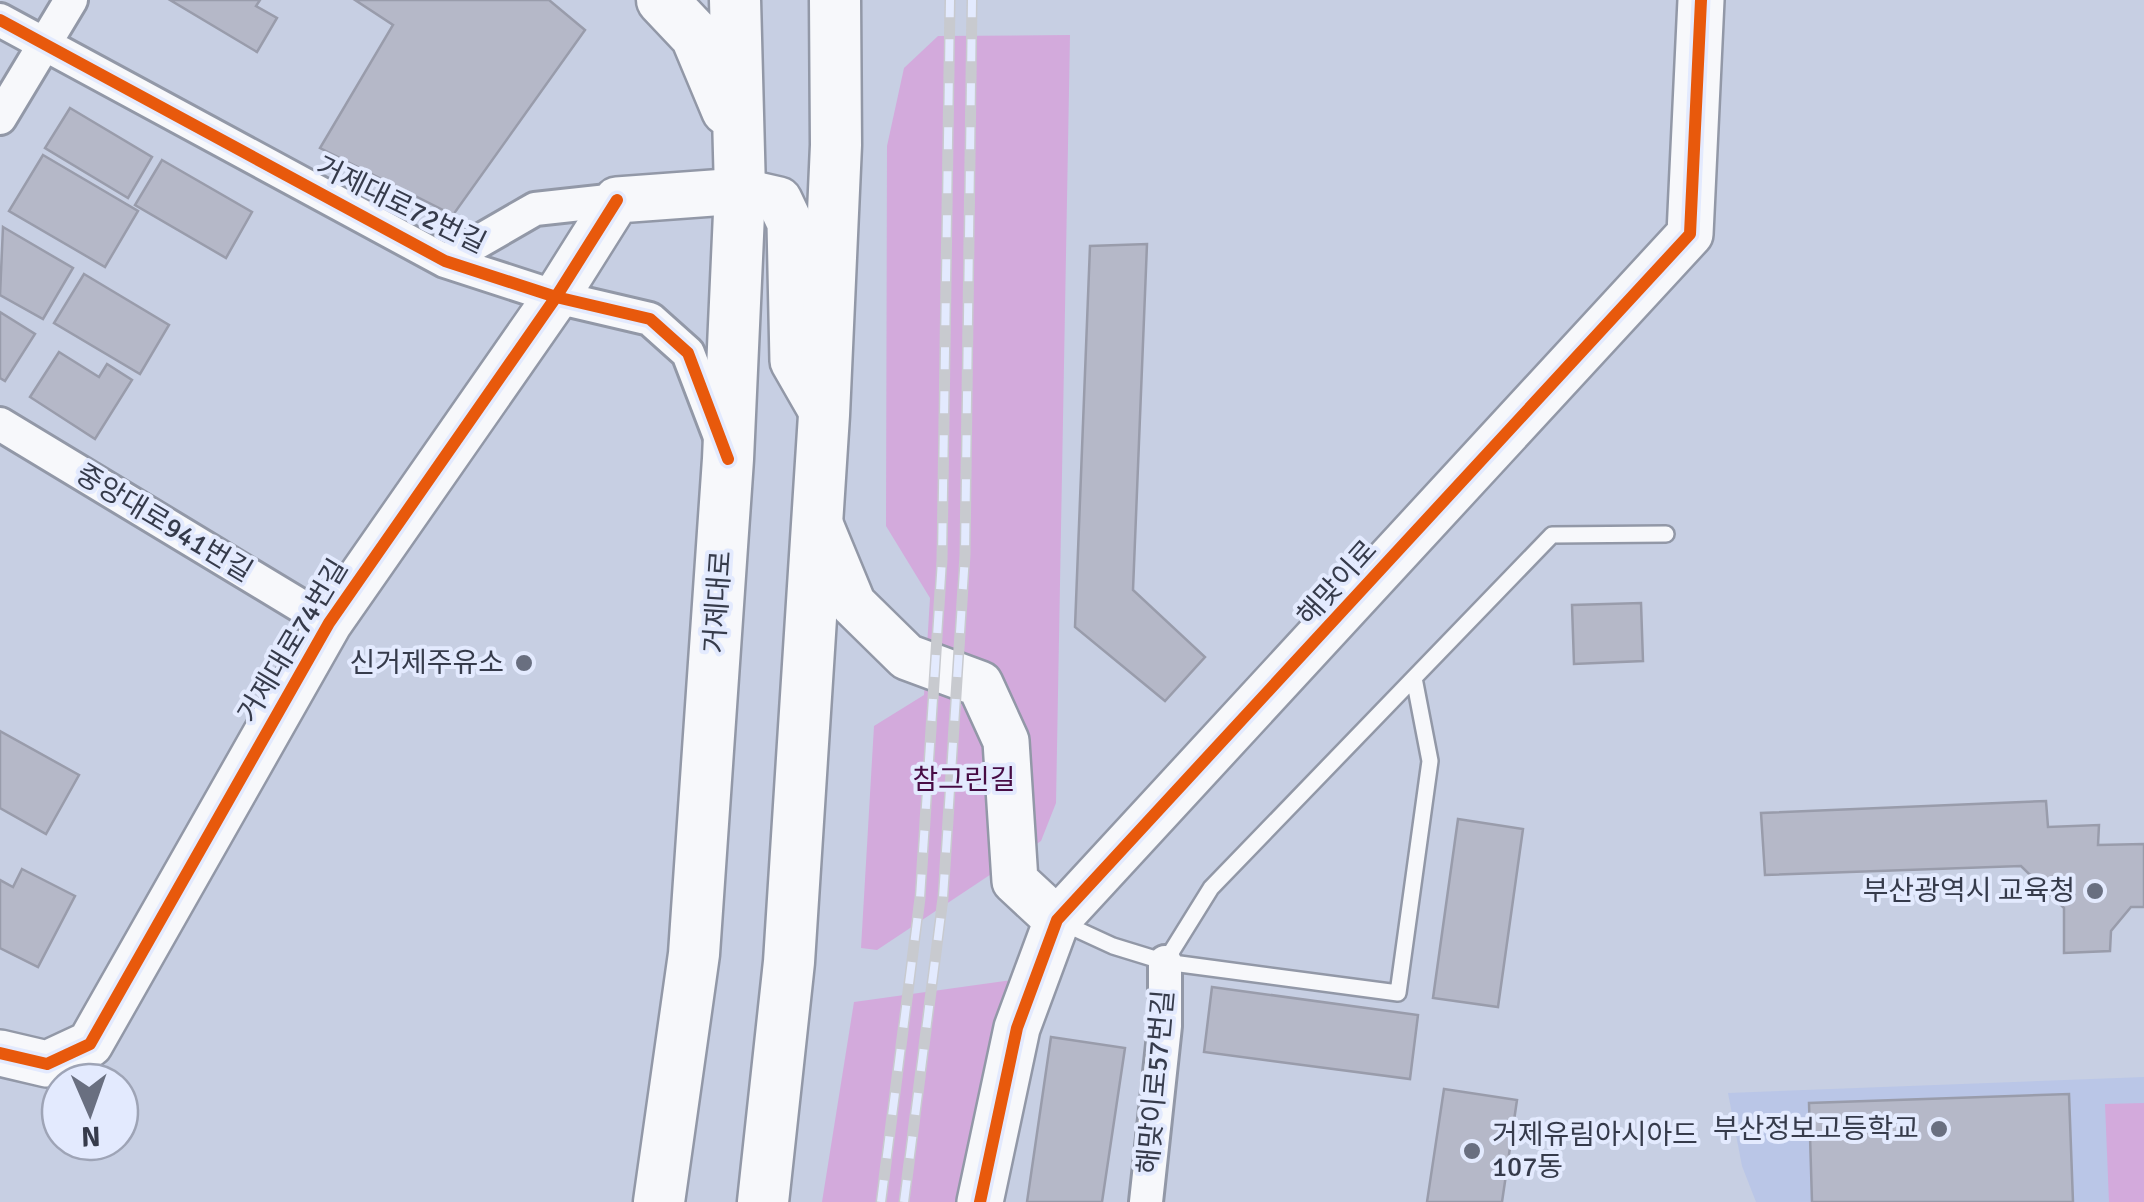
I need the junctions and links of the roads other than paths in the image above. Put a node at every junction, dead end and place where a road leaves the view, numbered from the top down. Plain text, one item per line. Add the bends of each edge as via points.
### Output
1 (71, 0) edge
2 (662, 0) edge
3 (735, 0) edge
4 (835, 0) edge
5 (1701, 0) edge
6 (0, 20) edge
7 (43, 46) junction
8 (0, 118) edge
9 (740, 168) junction
10 (617, 200) junction
11 (446, 261) junction
12 (556, 297) junction
13 (824, 416) junction
14 (0, 424) edge
15 (728, 459) junction
16 (817, 517) junction
17 (1666, 534) dead end
18 (329, 622) junction
19 (1414, 678) junction
20 (1057, 920) junction
21 (1164, 962) junction
22 (0, 1053) edge
23 (660, 1202) edge
24 (763, 1202) edge
25 (980, 1202) edge
26 (1146, 1202) edge

1 - 7 street
2 - 9 main road via 696,36
3 - 9 main road, 거제대로
4 - 13 main road
5 - 20 street, 해맞이로 via 1690,234
6 - 7 street, 거제대로72번길
7 - 8 street
7 - 11 street, 거제대로72번길
9 - 10 street
9 - 13 street via 779,200 790,224 793,361
9 - 15 main road, 거제대로
10 - 11 street, 거제대로72번길 via 536,210
10 - 12 street, 거제대로74번길
11 - 12 street, 거제대로72번길
12 - 15 street, 거제대로72번길 via 650,318 688,354
12 - 18 street, 거제대로74번길
13 - 16 main road
14 - 18 street, 중앙대로941번길
15 - 23 main road, 거제대로 via 694,954
16 - 20 street via 853,604 907,657 980,684 1006,741 1015,881
16 - 24 main road via 789,962
17 - 19 lane via 1552,536
18 - 22 street, 거제대로74번길 via 90,1044 48,1064
19 - 21 lane via 1211,888
19 - 21 lane via 1430,761 1398,993
20 - 21 lane
20 - 25 street, 해맞이로 via 1017,1028
21 - 26 street, 해맞이로57번길 via 1165,1026

